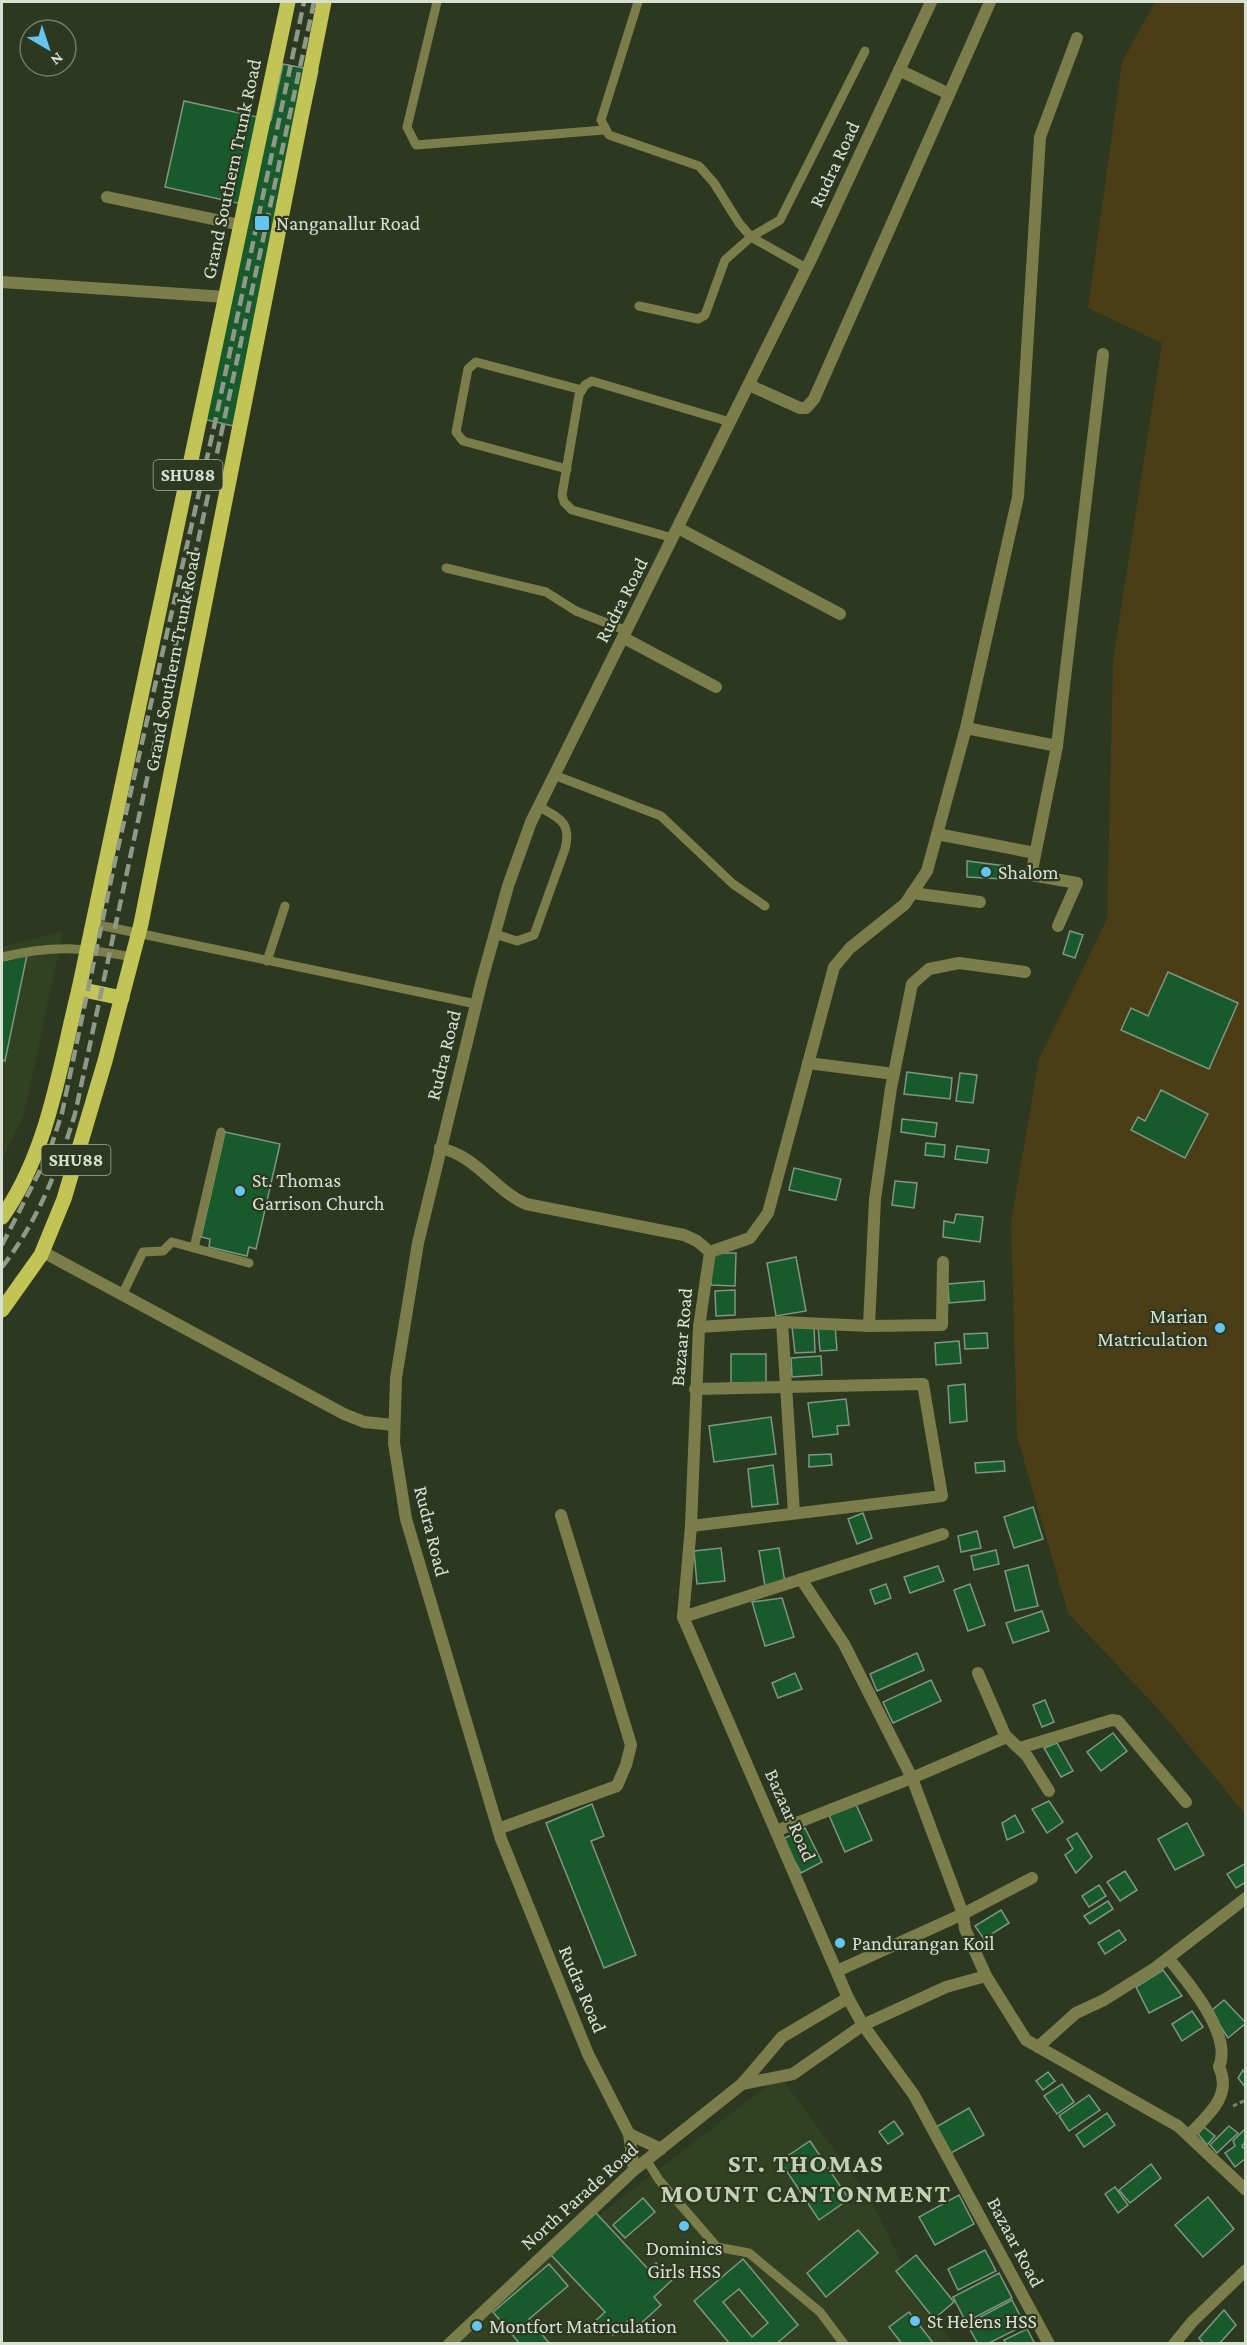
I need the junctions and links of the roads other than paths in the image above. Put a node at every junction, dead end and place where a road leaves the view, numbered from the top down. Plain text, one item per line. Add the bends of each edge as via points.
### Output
1 (288, 2) edge
2 (324, 2) edge
3 (437, 2) edge
4 (638, 2) edge
5 (931, 2) edge
6 (990, 2) edge
7 (1077, 38) dead end
8 (865, 51) dead end
9 (899, 70) junction
10 (949, 94) junction
11 (604, 129) junction
12 (107, 197) dead end
13 (241, 225) junction
14 (751, 237) junction
15 (806, 268) junction
16 (2, 282) edge
17 (226, 297) junction
18 (639, 306) dead end
19 (1103, 354) dead end
20 (749, 386) junction
21 (582, 390) junction
22 (730, 422) junction
23 (567, 470) junction
24 (676, 533) junction
25 (446, 568) dead end
26 (840, 614) dead end
27 (626, 634) junction
28 (716, 687) dead end
29 (966, 728) junction
30 (1057, 746) junction
31 (554, 775) junction
32 (538, 806) junction
33 (937, 834) junction
34 (1035, 854) junction
35 (912, 893) junction
36 (980, 902) dead end
37 (285, 906) dead end
38 (765, 906) dead end
39 (94, 924) junction
40 (1058, 926) dead end
41 (138, 934) junction
42 (495, 934) junction
43 (88, 948) junction
44 (2, 957) edge
45 (132, 957) junction
46 (267, 961) junction
47 (1025, 972) dead end
48 (79, 989) junction
49 (122, 998) junction
50 (476, 1004) junction
51 (808, 1063) junction
52 (894, 1074) junction
53 (221, 1132) dead end
54 (440, 1148) junction
55 (2, 1217) edge
56 (194, 1248) junction
57 (43, 1252) junction
58 (710, 1252) junction
59 (943, 1262) dead end
60 (249, 1263) dead end
61 (122, 1294) junction
62 (2, 1310) edge
63 (782, 1322) junction
64 (869, 1326) junction
65 (699, 1327) junction
66 (785, 1386) junction
67 (695, 1389) junction
68 (394, 1425) junction
69 (794, 1512) junction
70 (561, 1515) dead end
71 (692, 1526) junction
72 (943, 1534) dead end
73 (801, 1579) junction
74 (683, 1617) junction
75 (978, 1673) dead end
76 (1007, 1737) junction
77 (1020, 1748) junction
78 (912, 1778) junction
79 (1049, 1791) dead end
80 (1186, 1802) dead end
81 (498, 1829) junction
82 (776, 1831) junction
83 (1032, 1878) dead end
84 (1245, 1898) edge
85 (963, 1914) junction
86 (1168, 1958) junction
87 (837, 1971) junction
88 (986, 1976) junction
89 (848, 1998) junction
90 (863, 2025) junction
91 (1038, 2047) junction
92 (742, 2084) junction
93 (629, 2134) junction
94 (1189, 2135) junction
95 (661, 2150) junction
96 (647, 2161) junction
97 (634, 2170) junction
98 (1245, 2190) edge
99 (1245, 2270) edge
100 (449, 2343) edge
101 (844, 2343) edge
102 (1049, 2343) edge
103 (1174, 2343) edge

1 - 13 main road, Grand Southern Trunk Road / SHU88
2 - 41 main road, Grand Southern Trunk Road / SHU88
3 - 11 lane via 407,127 416,145
4 - 11 lane via 601,120
5 - 9 street, Rudra Road
6 - 10 street
7 - 29 street via 1040,137 1018,497
8 - 14 lane via 780,220
9 - 10 street
9 - 15 street, Rudra Road
10 - 20 street via 814,399 806,408 800,408
11 - 14 lane via 609,135 699,165
12 - 13 street
13 - 17 main road, Grand Southern Trunk Road / SHU88
14 - 15 lane
14 - 18 lane via 725,260 702,319
15 - 20 street, Rudra Road
16 - 17 street
17 - 39 main road, Grand Southern Trunk Road / SHU88
19 - 30 street
20 - 22 street, Rudra Road
21 - 22 lane via 592,381
21 - 23 lane
21 - 23 lane via 476,362 468,369 456,432 463,441
22 - 24 street, Rudra Road
23 - 24 lane via 562,495 572,510
24 - 26 street
24 - 27 street, Rudra Road
25 - 27 lane via 546,592
27 - 28 street
27 - 31 street, Rudra Road
29 - 30 street
29 - 33 street
30 - 34 street
31 - 32 street, Rudra Road
31 - 38 lane via 661,816 733,884
32 - 42 street, Rudra Road
32 - 42 lane via 565,826 569,834 565,849 534,935 517,942
33 - 34 street
33 - 35 street via 927,871
34 - 40 street via 1031,875 1077,883
35 - 36 street
35 - 51 street via 905,904 850,948 834,967
37 - 46 lane
39 - 41 lane
39 - 43 main road, Grand Southern Trunk Road / SHU88
41 - 45 main road, Grand Southern Trunk Road / SHU88
41 - 46 lane
42 - 50 street, Rudra Road
43 - 44 lane via 43,948
43 - 45 lane
43 - 48 main road, Grand Southern Trunk Road / SHU88
45 - 49 main road, Grand Southern Trunk Road / SHU88
46 - 50 lane
47 - 52 street via 959,963 929,969 912,984
48 - 49 main road
48 - 55 main road, Grand Southern Trunk Road / SHU88 via 43,1131 14,1200
49 - 57 main road, Grand Southern Trunk Road / SHU88 via 64,1199
50 - 54 street, Rudra Road
51 - 52 street
51 - 58 street via 768,1213 750,1238
52 - 64 street via 875,1199
53 - 56 lane
54 - 58 street via 467,1158 509,1195 526,1204 684,1235
54 - 68 street, Rudra Road via 418,1243 396,1378
56 - 60 lane
56 - 61 lane via 172,1242 164,1251 143,1252
57 - 61 street
57 - 62 main road, Grand Southern Trunk Road / SHU88
58 - 65 street, Bazaar Road
59 - 64 street via 942,1325
61 - 68 street via 344,1414 364,1422
63 - 64 street
63 - 65 street
63 - 66 street
65 - 67 street, Bazaar Road
66 - 67 street
66 - 69 street
66 - 69 street via 923,1384 942,1496
67 - 71 street, Bazaar Road
68 - 81 street, Rudra Road via 405,1519
69 - 71 street
70 - 81 street via 631,1745 616,1786
71 - 74 street, Bazaar Road
72 - 73 street
73 - 74 street
73 - 78 street via 844,1644
74 - 82 street, Bazaar Road
75 - 76 street
76 - 77 street
76 - 78 street
77 - 79 street
77 - 80 street via 1118,1721
78 - 82 street
78 - 85 street
81 - 93 street, Rudra Road via 588,2054
82 - 87 street, Bazaar Road
83 - 85 street
84 - 86 street
85 - 87 street
85 - 88 street via 965,1929
86 - 91 street via 1104,2000 1076,2013
86 - 94 street via 1199,1998 1224,2056 1219,2067 1224,2077 1220,2103
87 - 89 street, Bazaar Road
88 - 90 street, North Parade Road via 946,1987
88 - 91 street via 1026,2040
89 - 90 street, Bazaar Road
89 - 92 street, North Parade Road via 782,2037
90 - 92 street, North Parade Road via 793,2074
90 - 102 street, Bazaar Road via 914,2095
91 - 94 street
92 - 95 street, North Parade Road
93 - 95 street
93 - 97 street, Rudra Road
94 - 98 street
95 - 96 street, North Parade Road
96 - 97 street, North Parade Road
96 - 101 lane via 717,2247 749,2253 820,2312
97 - 100 street, North Parade Road
99 - 103 street

